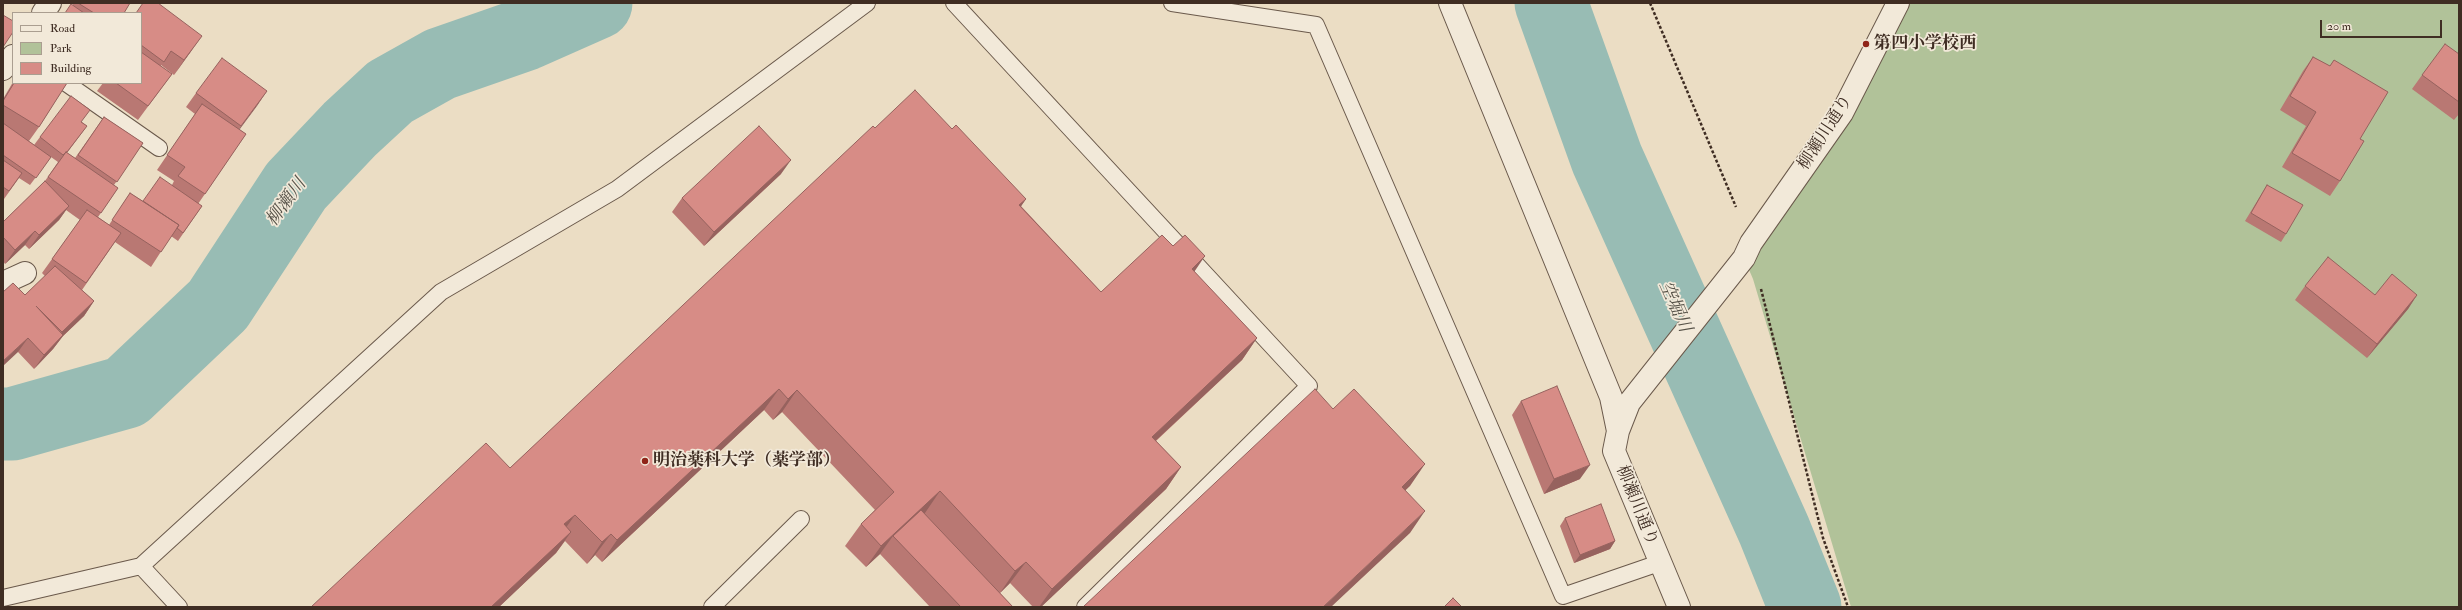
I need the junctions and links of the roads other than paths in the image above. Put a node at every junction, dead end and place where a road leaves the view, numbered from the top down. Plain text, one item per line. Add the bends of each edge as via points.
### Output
1 (50, 3) edge
2 (868, 3) edge
3 (954, 3) edge
4 (1172, 3) edge
5 (1450, 3) edge
6 (1898, 3) edge
7 (44, 12) edge
8 (12, 57) edge
9 (3, 69) edge
10 (67, 84) edge
11 (159, 148) dead end
12 (25, 273) dead end
13 (3, 283) edge
14 (1618, 432) junction
15 (801, 519) dead end
16 (1659, 563) junction
17 (141, 566) junction
18 (3, 598) edge
19 (1566, 602) edge
20 (179, 607) edge
21 (712, 607) edge
22 (1085, 607) edge
23 (1679, 607) edge

1 - 7 street
2 - 17 lane via 617,189 441,292
3 - 22 lane via 1309,386
4 - 19 lane via 1316,25
5 - 14 street via 1611,397
6 - 14 street, 柳瀬川通り via 1842,113 1747,251 1629,403
8 - 9 street
10 - 11 lane
12 - 13 street
14 - 16 street, 柳瀬川通り via 1614,451
15 - 21 lane
16 - 19 lane
16 - 23 street, 柳瀬川通り
17 - 18 lane
17 - 20 lane

